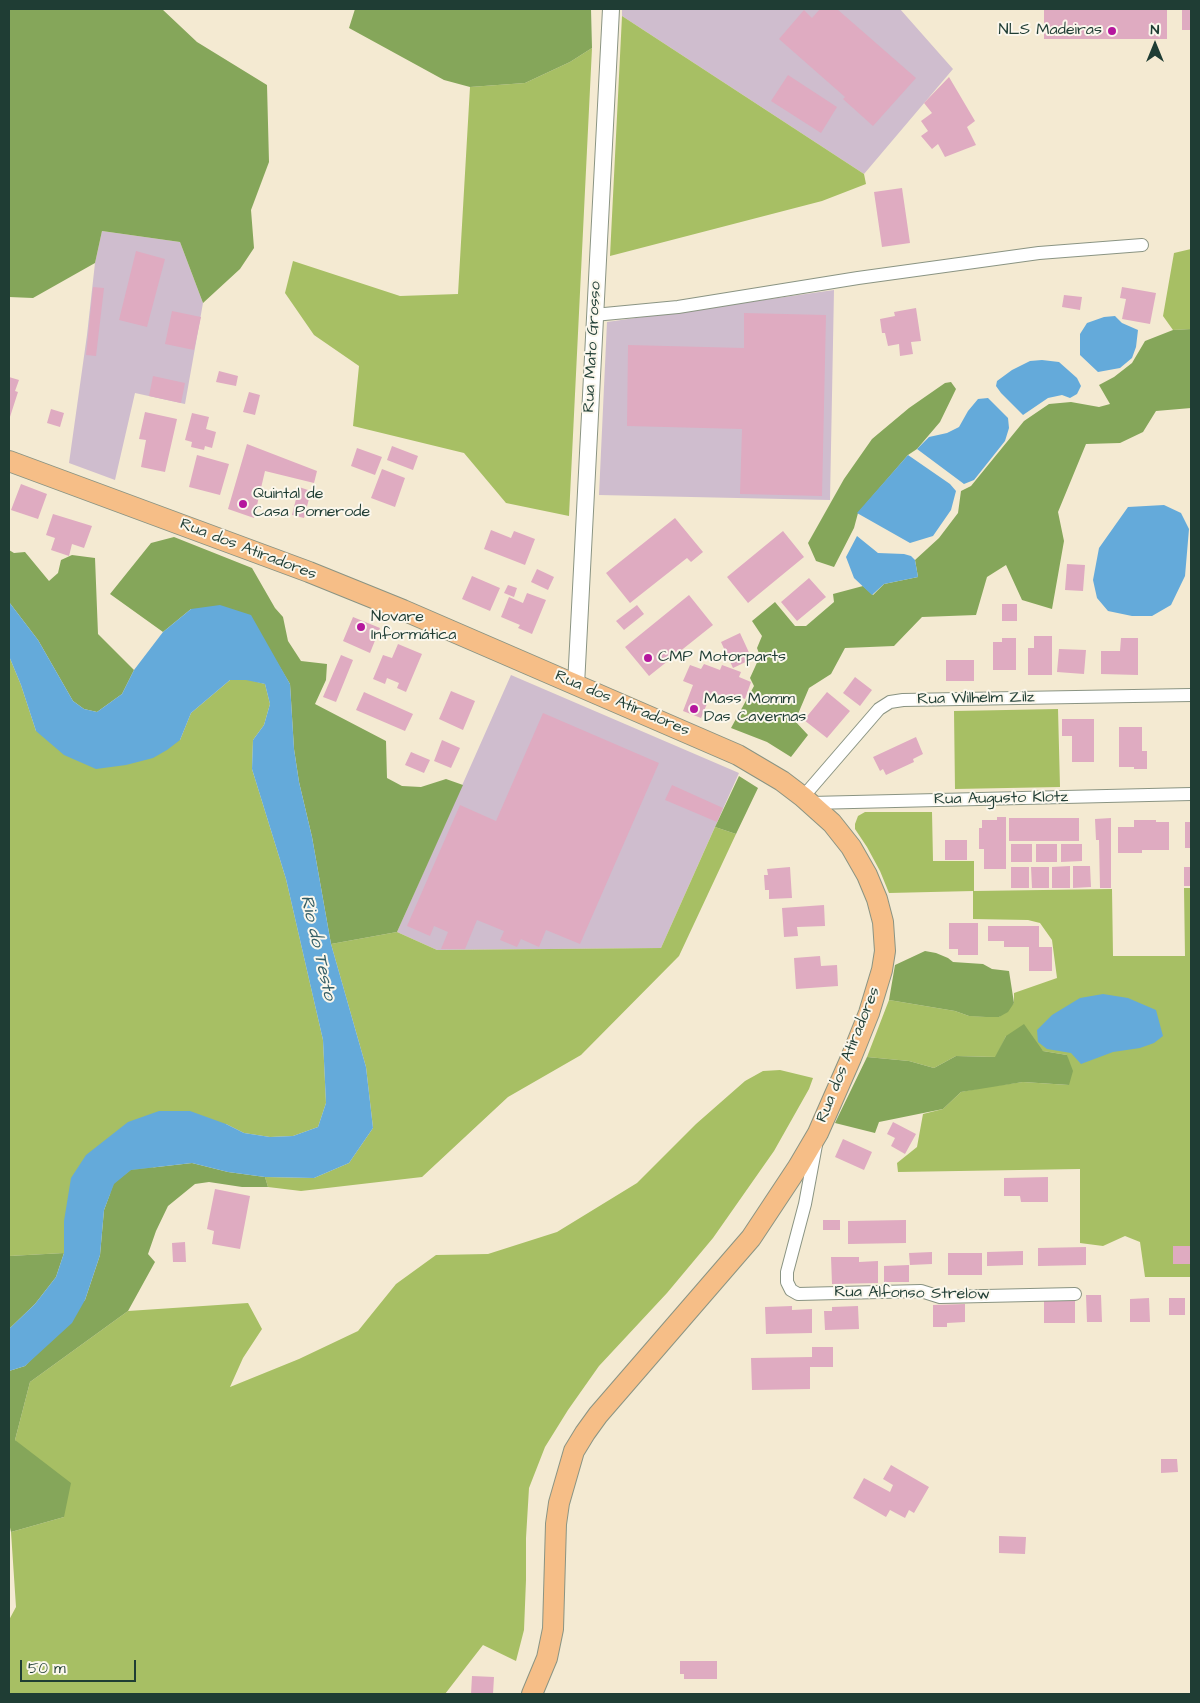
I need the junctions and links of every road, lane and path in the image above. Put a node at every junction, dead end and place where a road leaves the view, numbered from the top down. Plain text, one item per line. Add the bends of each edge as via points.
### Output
1 (611, 9) edge
2 (1142, 245) dead end
3 (594, 315) junction
4 (9, 460) edge
5 (576, 685) junction
6 (1191, 694) edge
7 (1191, 794) edge
8 (807, 800) junction
9 (818, 1132) junction
10 (1075, 1294) dead end
11 (532, 1694) edge

1 - 3 street, Rua Mato Grosso
2 - 3 street via 1000,258 678,307
3 - 5 street, Rua Mato Grosso
4 - 5 main road, Rua dos Atiradores via 309,572 439,624
5 - 8 main road, Rua dos Atiradores via 733,753 763,769
6 - 8 street, Rua Wilhelm Zilz via 890,702 879,709
7 - 8 street, Rua Augusto Klotz
8 - 9 main road, Rua dos Atiradores via 832,823 867,875 883,922 885,951 869,1013
9 - 10 street, Rua Alfonso Strelow via 805,1204 787,1272 791,1290 798,1294 921,1291 940,1297
9 - 11 main road, Rua dos Atiradores via 751,1238 598,1415 574,1451 556,1524 553,1629 547,1658

